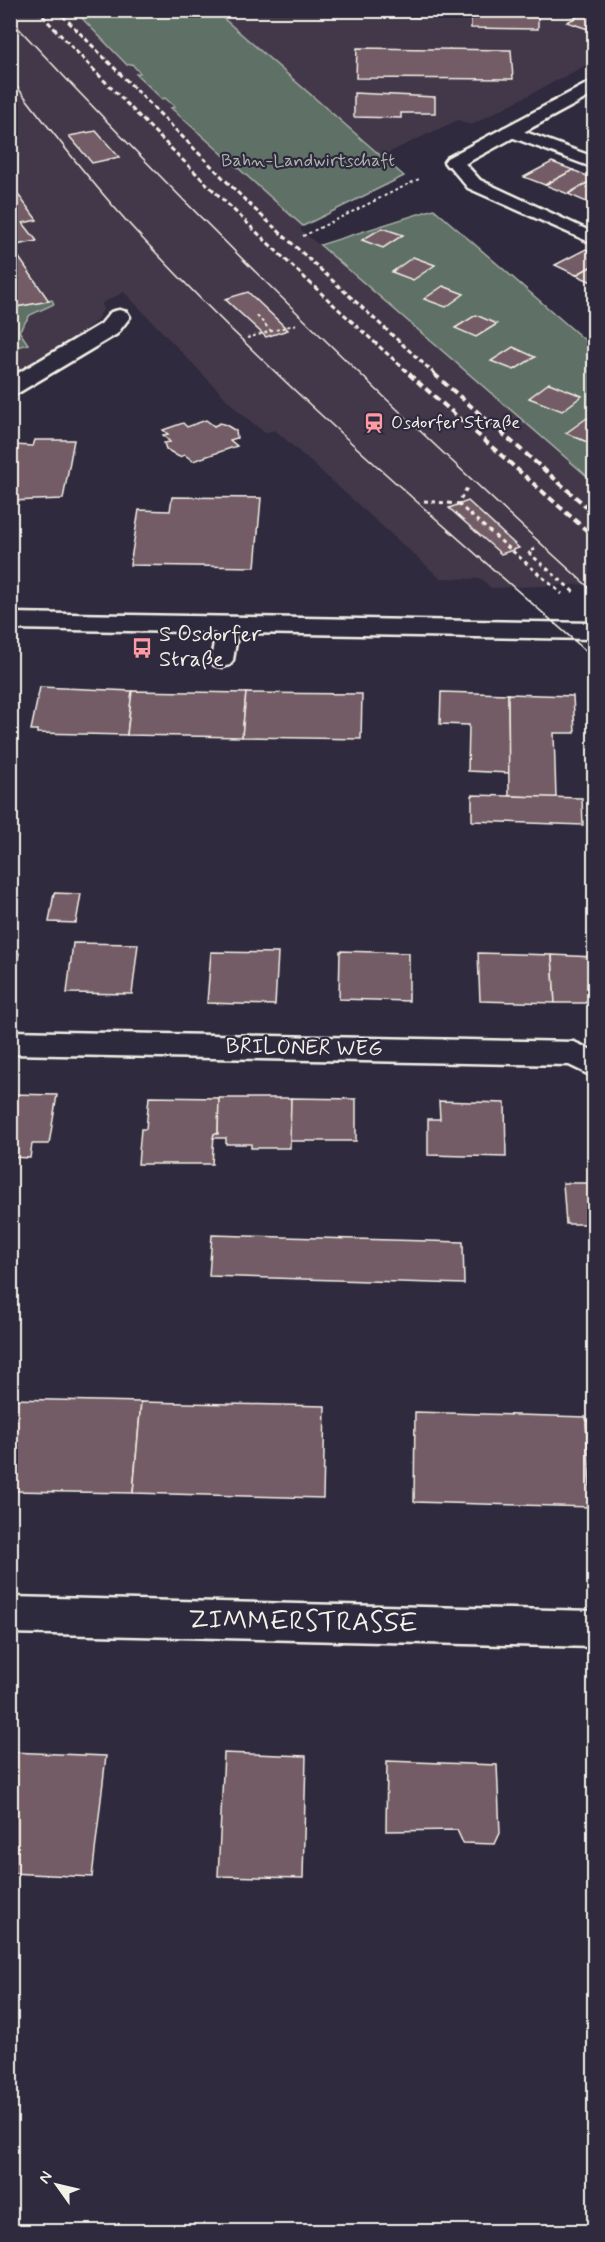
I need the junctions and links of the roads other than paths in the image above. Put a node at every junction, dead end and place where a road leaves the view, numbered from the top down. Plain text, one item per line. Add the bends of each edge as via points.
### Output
1 (592, 89) edge
2 (509, 131) junction
3 (454, 162) joint
4 (594, 163) edge
5 (594, 238) edge
6 (119, 317) dead end
7 (10, 388) edge
8 (10, 621) edge
9 (228, 625) junction
10 (594, 631) edge
11 (222, 660) dead end
12 (10, 1042) edge
13 (594, 1065) edge
14 (10, 1614) edge
15 (594, 1629) edge

1 - 2 street
2 - 3 street
2 - 4 lane
3 - 5 lane via 474,184
6 - 7 street via 109,329
8 - 9 street
9 - 10 street
9 - 11 lane
12 - 13 street, BRILONER WEG via 574,1054
14 - 15 street, ZIMMERSTRASSE

